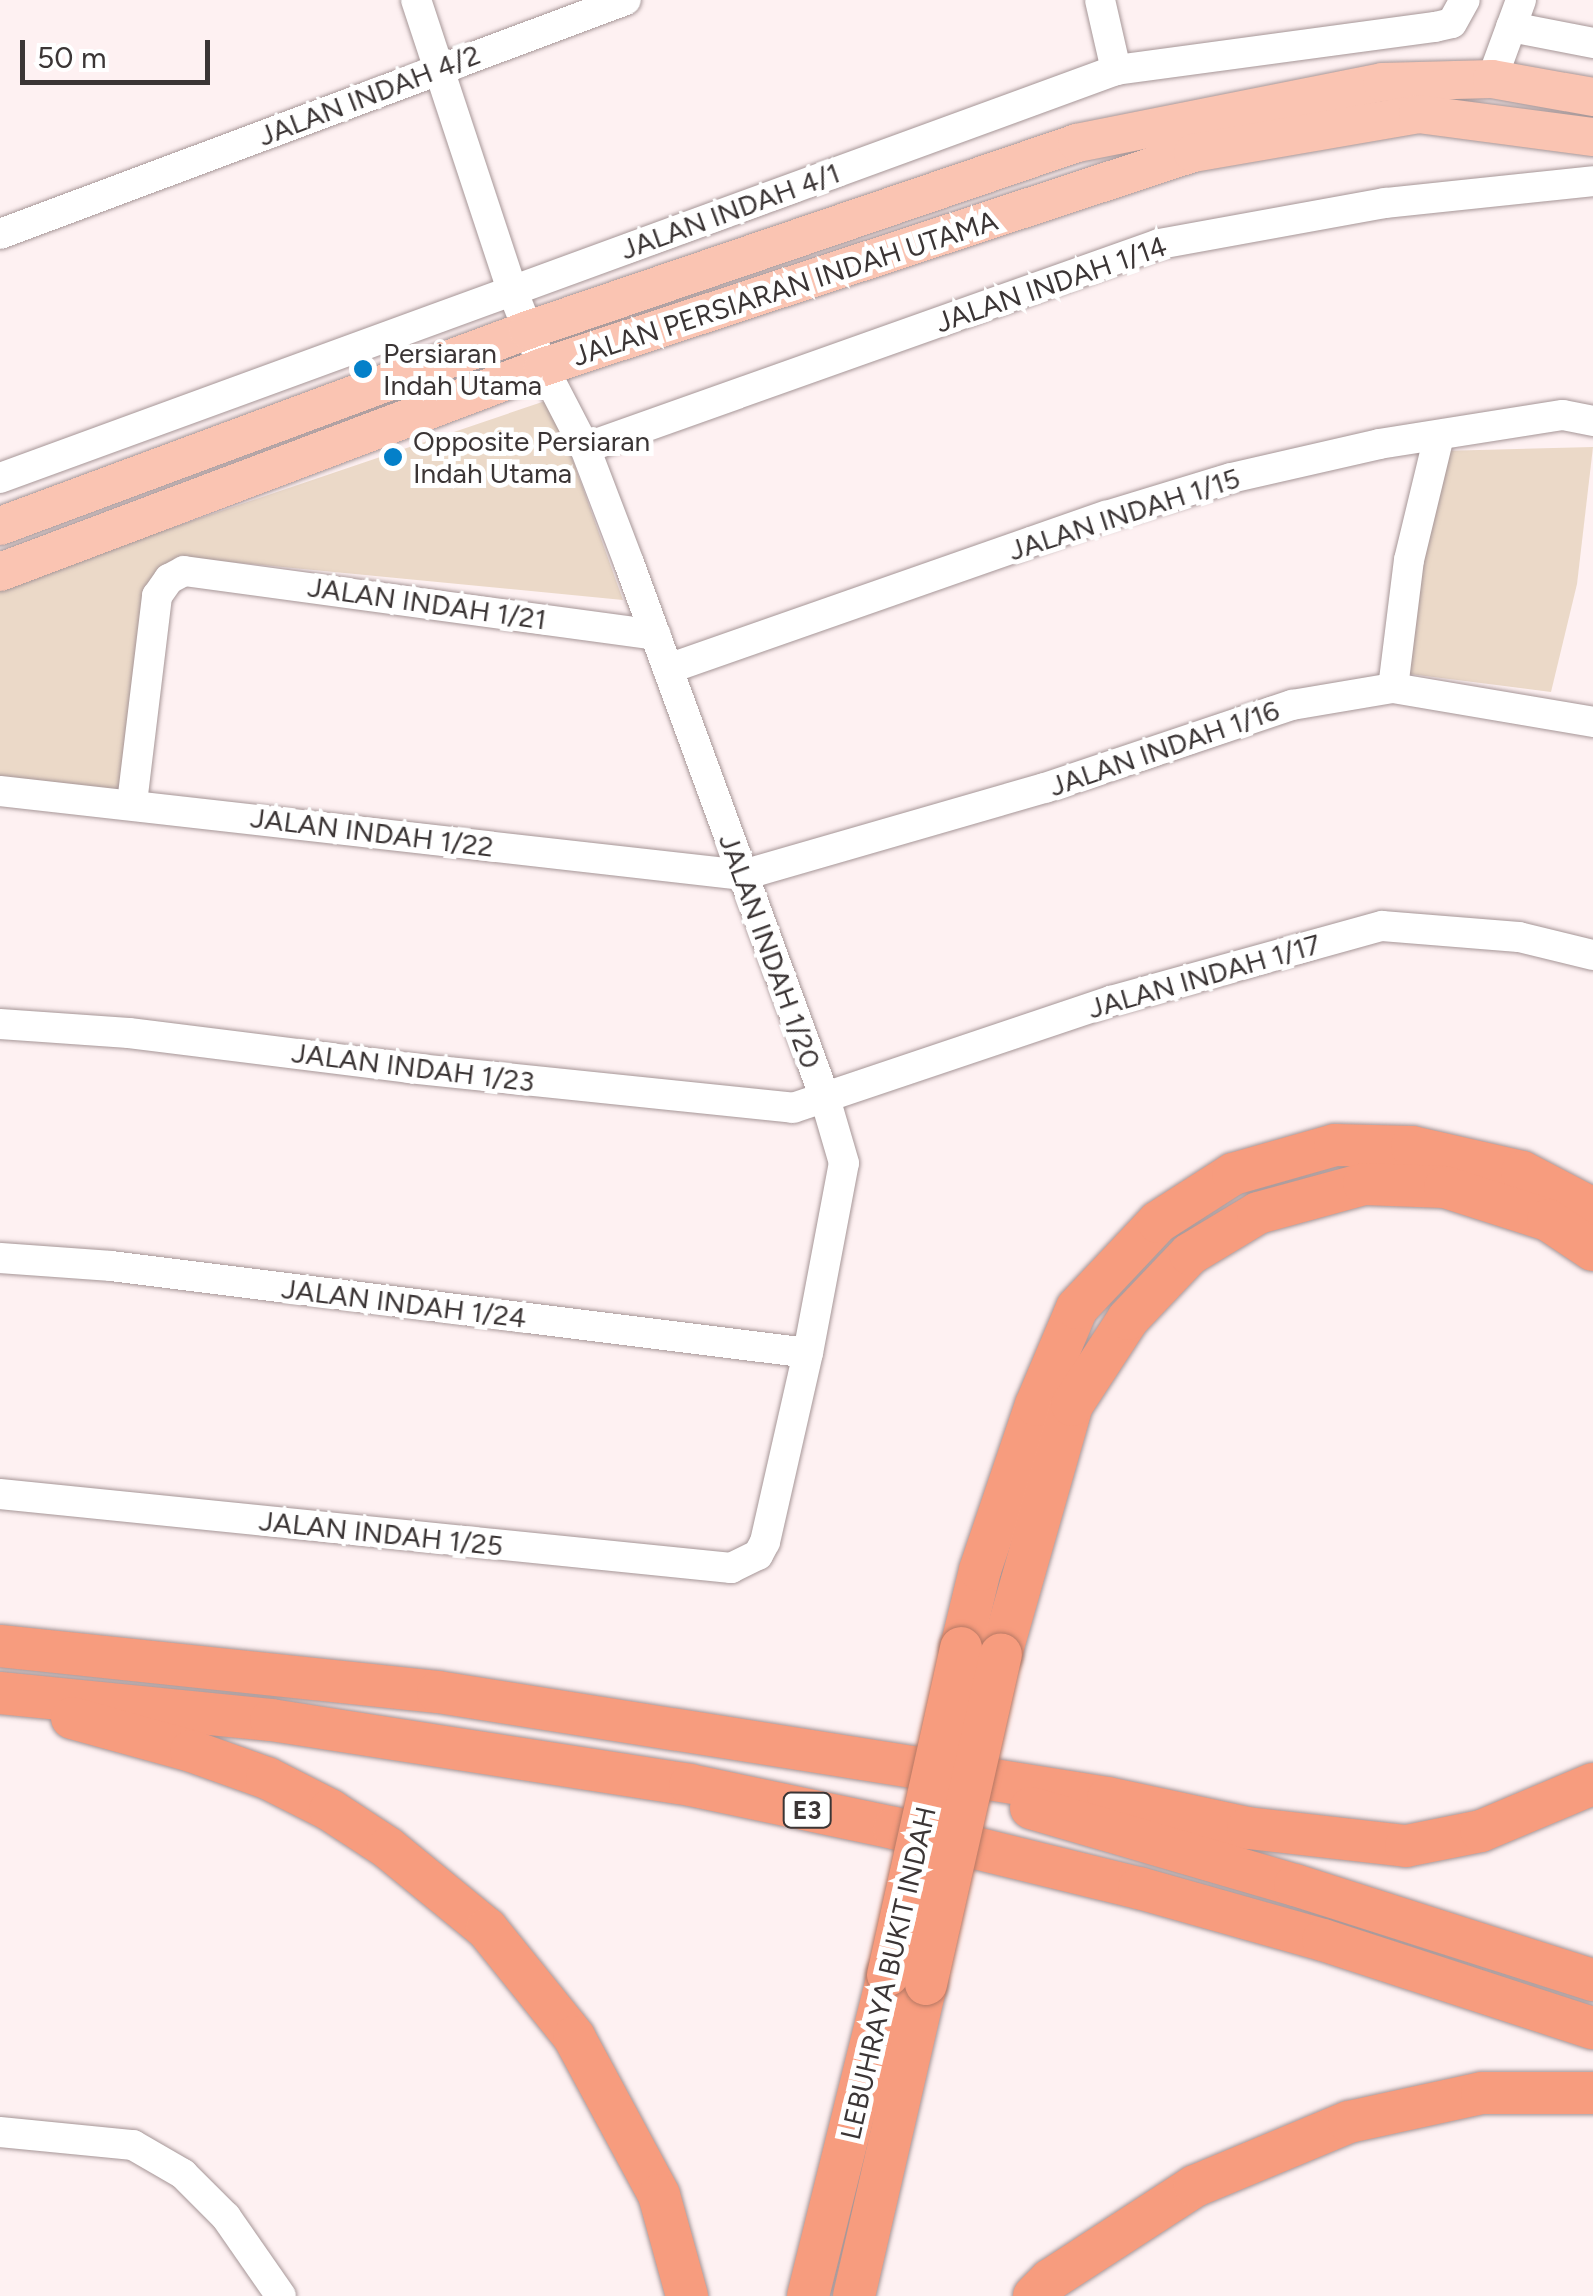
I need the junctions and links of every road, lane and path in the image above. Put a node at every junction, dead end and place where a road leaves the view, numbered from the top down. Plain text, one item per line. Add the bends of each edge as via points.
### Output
1 (416, 0) edge
2 (626, 0) edge
3 (1100, 0) edge
4 (1465, 0) edge
5 (1516, 14) edge
6 (1593, 43) edge
7 (440, 68) junction
8 (1116, 70) junction
9 (1492, 80) junction
10 (1593, 98) edge
11 (1593, 137) edge
12 (1593, 181) edge
13 (0, 234) edge
14 (512, 290) junction
15 (528, 330) junction
16 (543, 367) junction
17 (1593, 421) edge
18 (1439, 436) junction
19 (586, 448) junction
20 (0, 478) edge
21 (0, 526) edge
22 (0, 572) edge
23 (656, 636) junction
24 (668, 669) junction
25 (1393, 688) junction
26 (1593, 722) edge
27 (0, 791) edge
28 (132, 803) junction
29 (743, 875) junction
30 (1593, 955) edge
31 (0, 1024) edge
32 (825, 1098) junction
33 (1593, 1209) edge
34 (1593, 1250) edge
35 (0, 1258) edge
36 (808, 1353) junction
37 (0, 1494) edge
38 (758, 1555) joint
39 (0, 1646) edge
40 (981, 1651) junction
41 (0, 1695) edge
42 (862, 1759) junction
43 (1593, 1784) edge
44 (907, 1980) junction
45 (1593, 1980) edge
46 (1593, 2028) edge
47 (1593, 2094) edge
48 (0, 2132) edge
49 (281, 2296) edge
50 (687, 2296) edge
51 (808, 2296) edge
52 (854, 2296) edge
53 (1034, 2296) edge

1 - 7 street, JALAN INDAH 1/20
2 - 7 street, JALAN INDAH 4/2
3 - 8 street
4 - 8 street, JALAN INDAH 4/1 via 1452,23 1436,28
5 - 6 street
5 - 9 street
7 - 13 street, JALAN INDAH 4/2
7 - 14 street, JALAN INDAH 1/20
8 - 14 street, JALAN INDAH 4/1
9 - 10 main road, JALAN PERSIARAN INDAH UTAMA
9 - 15 main road, JALAN PERSIARAN INDAH UTAMA via 1382,82 1077,142
11 - 16 main road, JALAN PERSIARAN INDAH UTAMA via 1418,114 1192,153
12 - 19 street, JALAN INDAH 1/14 via 1385,203 1159,244
14 - 15 street, JALAN INDAH 1/20
14 - 20 street, JALAN INDAH 4/1
15 - 16 street, JALAN INDAH 1/20
15 - 21 main road, JALAN PERSIARAN INDAH UTAMA
16 - 19 street, JALAN INDAH 1/20
16 - 22 main road, JALAN PERSIARAN INDAH UTAMA
17 - 18 street, JALAN INDAH 1/15 via 1563,415
18 - 24 street, JALAN INDAH 1/15 via 1231,478
18 - 25 street via 1409,560
19 - 23 street, JALAN INDAH 1/20
23 - 24 street, JALAN INDAH 1/20
23 - 28 street, JALAN INDAH 1/21 via 184,571 157,596
24 - 29 street, JALAN INDAH 1/20
25 - 26 street, JALAN INDAH 1/16
25 - 29 street, JALAN INDAH 1/16 via 1292,705 1045,788
27 - 28 street, JALAN INDAH 1/22
28 - 29 street, JALAN INDAH 1/22
29 - 32 street, JALAN INDAH 1/20
30 - 32 street, JALAN INDAH 1/17 via 1519,936 1382,926 1111,1001
31 - 32 street, JALAN INDAH 1/23 via 793,1108
32 - 36 street, JALAN INDAH 1/20 via 844,1163
33 - 40 highway via 1522,1172 1412,1146 1336,1145 1233,1174 1158,1222 1077,1308 1036,1405 986,1552
34 - 40 highway via 1548,1220 1445,1187 1364,1184 1258,1214 1190,1254 1128,1319 1072,1405
35 - 36 street, JALAN INDAH 1/24 via 111,1266
36 - 38 street, JALAN INDAH 1/20
37 - 38 street, JALAN INDAH 1/25 via 731,1568
39 - 42 highway, E3 via 438,1692
40 - 44 highway, LEBUHRAYA BUKIT INDAH, bridge
41 - 46 highway, E3 via 271,1720 489,1750 838,1816 1140,1888
41 - 50 highway via 267,1778 388,1848 487,1929 574,2037 659,2195
42 - 43 highway via 1248,1828 1406,1846 1481,1831
42 - 45 highway, E3
44 - 51 highway, LEBUHRAYA BUKIT INDAH
44 - 52 highway, LEBUHRAYA BUKIT INDAH
47 - 53 highway via 1482,2093 1349,2122 1195,2186
48 - 49 street via 133,2145 166,2164 226,2217

